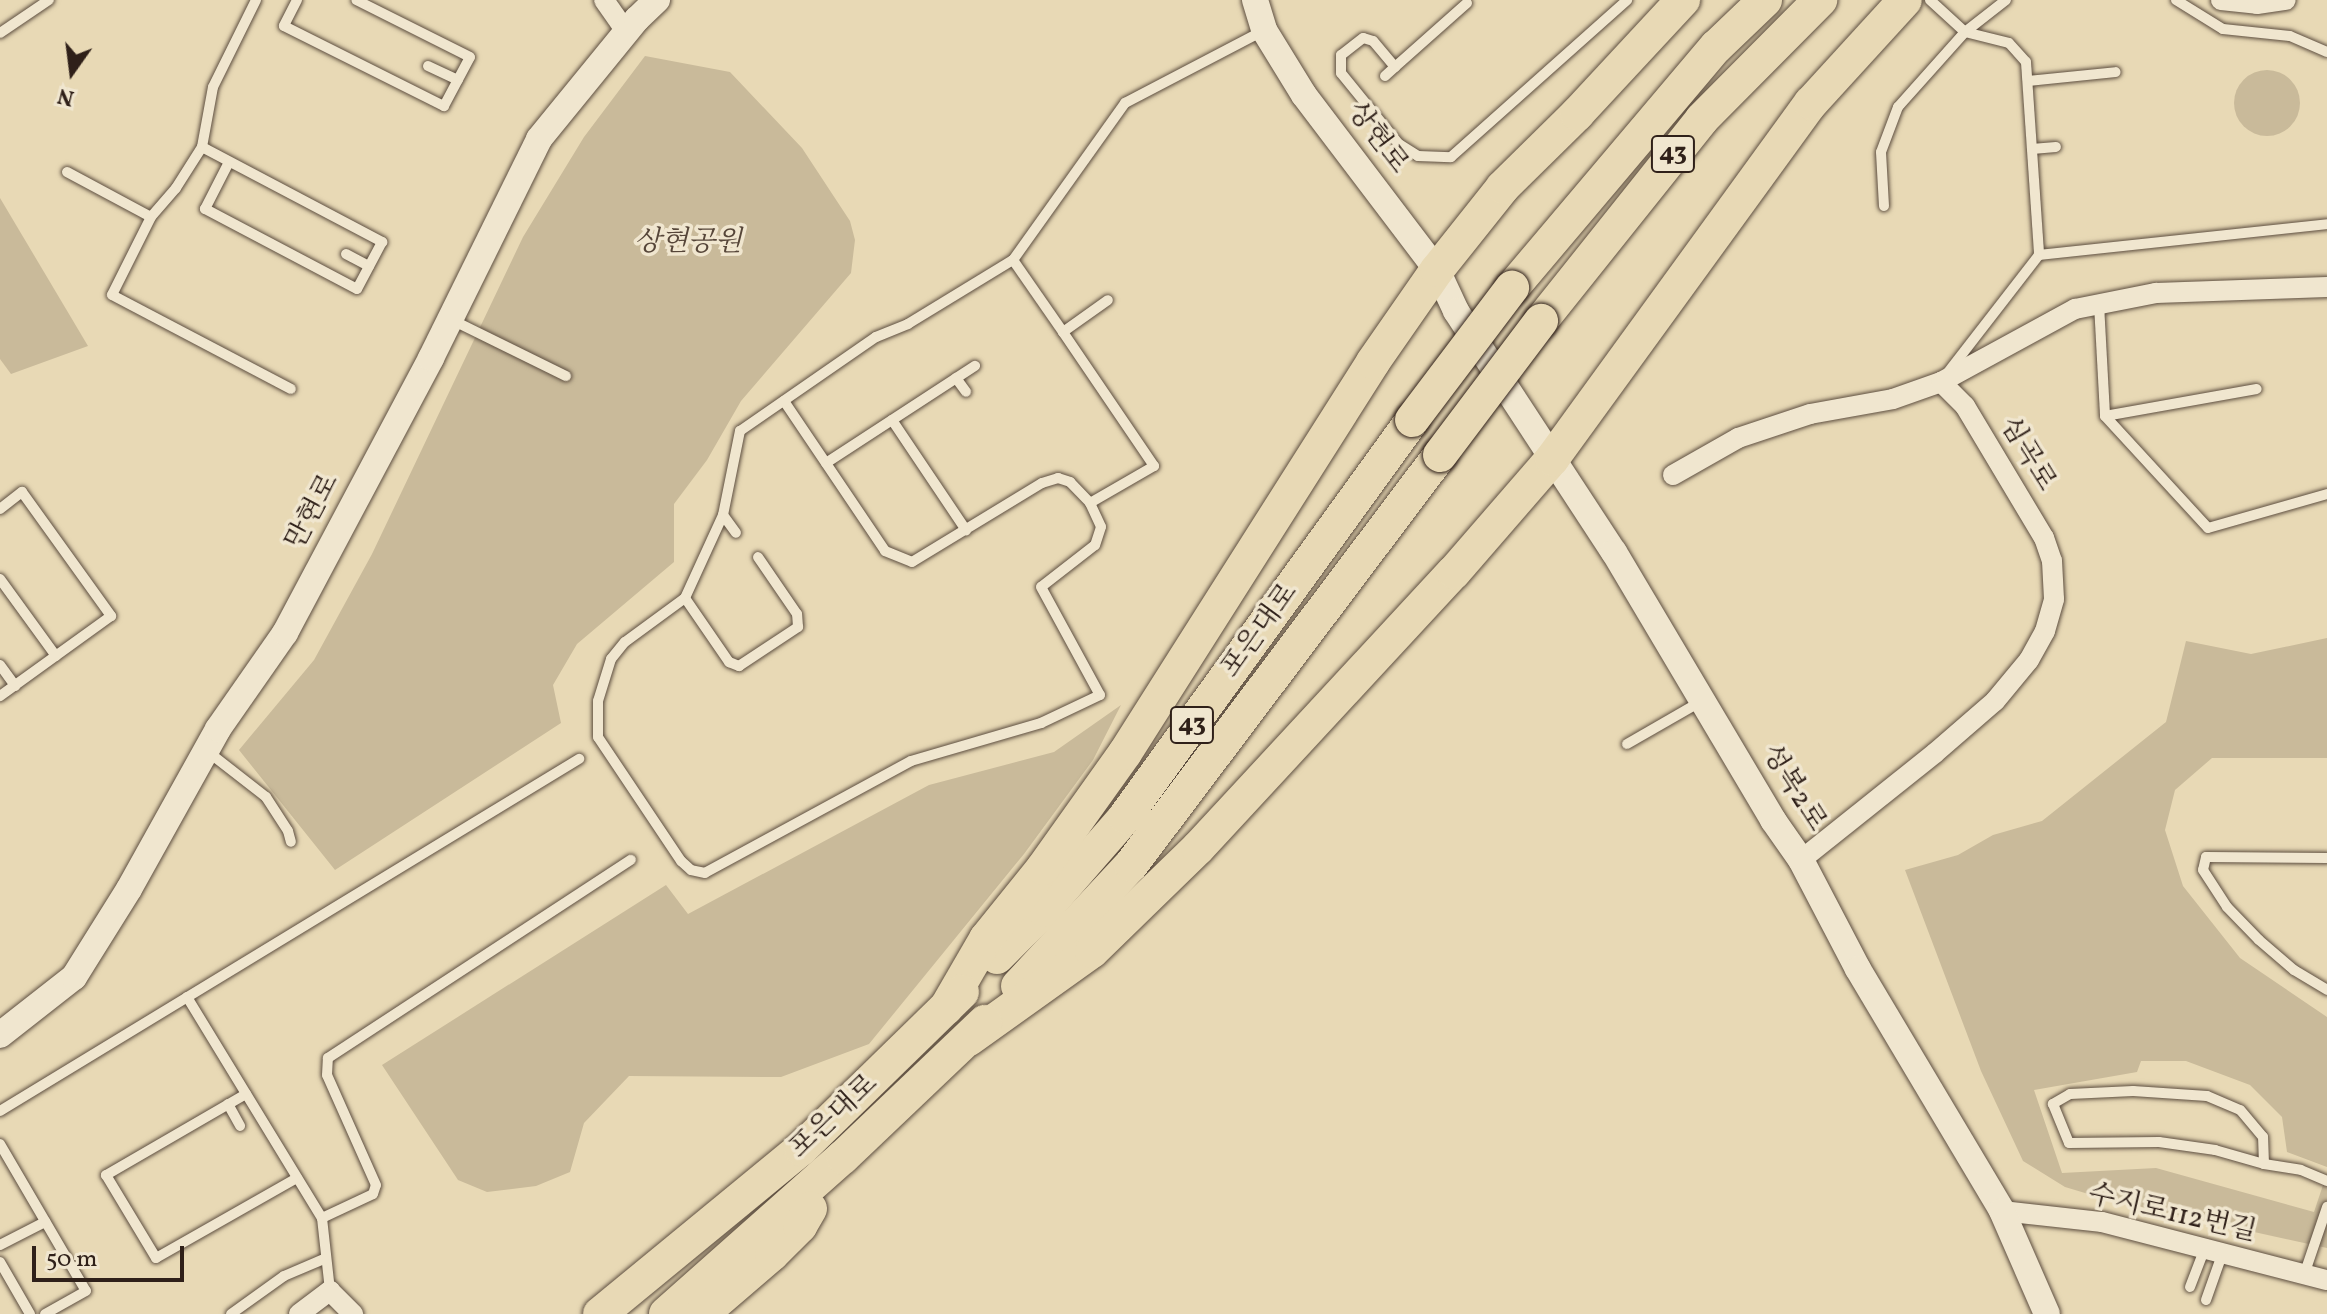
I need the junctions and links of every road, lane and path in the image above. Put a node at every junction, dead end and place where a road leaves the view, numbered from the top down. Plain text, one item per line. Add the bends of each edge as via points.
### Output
1 (49, 0) edge
2 (256, 0) edge
3 (297, 0) edge
4 (356, 0) edge
5 (604, 0) edge
6 (657, 0) edge
7 (1255, 0) edge
8 (1627, 0) edge
9 (1683, 0) edge
10 (1765, 0) edge
11 (1820, 0) edge
12 (1905, 0) edge
13 (1930, 0) edge
14 (2006, 0) edge
15 (2176, 0) edge
16 (2221, 0) edge
17 (2286, 0) edge
18 (1467, 3) dead end
19 (1264, 30) junction
20 (626, 32) junction
21 (1965, 32) junction
22 (0, 33) edge
23 (2327, 52) edge
24 (428, 66) dead end
25 (1395, 67) junction
26 (2116, 72) dead end
27 (1385, 76) dead end
28 (458, 80) junction
29 (2028, 81) junction
30 (202, 147) junction
31 (2056, 147) dead end
32 (2032, 149) junction
33 (229, 162) junction
34 (67, 172) dead end
35 (1884, 206) dead end
36 (151, 217) junction
37 (2327, 224) edge
38 (346, 254) dead end
39 (2039, 255) junction
40 (1013, 260) junction
41 (369, 266) junction
42 (1437, 270) junction
43 (2327, 287) edge
44 (1108, 300) dead end
45 (2099, 304) junction
46 (1456, 311) joint
47 (450, 319) junction
48 (1063, 332) junction
49 (975, 366) dead end
50 (566, 376) dead end
51 (956, 378) junction
52 (1941, 382) junction
53 (291, 389) dead end
54 (2257, 389) dead end
55 (966, 392) dead end
56 (784, 401) junction
57 (2105, 416) junction
58 (892, 420) junction
59 (1552, 459) junction
60 (826, 463) junction
61 (1673, 475) dead end
62 (2327, 494) edge
63 (1090, 503) junction
64 (0, 509) edge
65 (723, 515) junction
66 (966, 530) junction
67 (736, 533) dead end
68 (758, 557) dead end
69 (0, 579) edge
70 (685, 598) junction
71 (56, 656) junction
72 (0, 665) edge
73 (15, 686) junction
74 (0, 696) edge
75 (1701, 701) junction
76 (1627, 744) dead end
77 (205, 750) junction
78 (579, 759) dead end
79 (291, 842) dead end
80 (2327, 858) edge
81 (631, 860) dead end
82 (1801, 860) junction
83 (2327, 990) edge
84 (187, 997) junction
85 (946, 1008) junction
86 (6, 1026) edge
87 (969, 1039) junction
88 (246, 1094) junction
89 (228, 1104) junction
90 (0, 1111) edge
91 (240, 1126) dead end
92 (0, 1144) edge
93 (843, 1157) junction
94 (2264, 1164) junction
95 (297, 1178) junction
96 (2327, 1181) edge
97 (2327, 1207) edge
98 (2002, 1211) junction
99 (322, 1218) junction
100 (45, 1222) junction
101 (0, 1245) edge
102 (2214, 1250) junction
103 (324, 1259) junction
104 (0, 1262) edge
105 (2304, 1275) junction
106 (2327, 1280) edge
107 (2190, 1287) dead end
108 (330, 1291) junction
109 (2206, 1300) dead end
110 (30, 1314) edge
111 (45, 1314) edge
112 (231, 1314) edge
113 (299, 1314) edge
114 (353, 1314) edge
115 (600, 1314) edge
116 (666, 1314) edge
117 (702, 1314) edge
118 (2047, 1314) edge

1 - 22 lane
2 - 30 lane via 213,87
3 - 28 lane via 284,26 444,106
4 - 28 lane via 470,57
5 - 20 street
6 - 20 street, 만현로
7 - 19 street, 상현로
8 - 25 lane via 1451,157 1431,159 1407,151 1339,64 1346,49 1363,38 1373,41
9 - 42 main road via 1503,187
10 - 85 main road, 포은대로 / 43, bridge via 1716,47 1598,183 1412,420 1125,817 1044,910
11 - 87 main road, 포은대로 / 43, bridge via 1702,119 1541,321 1131,865
12 - 59 main road via 1811,103
13 - 21 lane
14 - 21 lane
15 - 23 lane via 2223,29 2290,36
16 - 17 street
18 - 25 lane
19 - 40 lane via 1125,103
19 - 42 street, 상현로 via 1304,95
20 - 47 street, 만현로 via 539,139
21 - 29 lane via 2009,43 2026,62
21 - 35 lane via 1898,107 1881,152
24 - 28 lane
25 - 27 lane
26 - 29 lane
29 - 32 lane
30 - 33 lane
30 - 36 lane
31 - 32 lane
32 - 39 lane
33 - 41 lane via 382,242
33 - 41 lane via 205,209 357,289
34 - 36 lane
36 - 53 lane via 112,295
37 - 39 lane
38 - 41 lane
39 - 52 lane
40 - 48 lane
40 - 56 lane via 908,324 876,337
42 - 46 street, 상현로
42 - 85 main road via 1125,753 986,939
43 - 45 street via 2156,293
44 - 48 lane
45 - 52 street via 2075,309
45 - 57 lane
46 - 59 street, 성복2로
47 - 50 lane
47 - 77 street, 만현로 via 285,633
48 - 63 lane via 1154,466
49 - 51 lane
51 - 55 lane
51 - 58 lane
52 - 61 street via 1738,438
52 - 82 street, 심곡로 via 1965,406 2044,538 2052,561 2054,599 2045,631 1995,701
54 - 57 lane
56 - 60 lane
56 - 65 lane via 740,431
57 - 62 lane via 2208,528
58 - 60 lane
58 - 66 lane
59 - 75 street, 성복2로 via 1614,552
59 - 87 main road via 1198,848 1092,951
60 - 66 lane via 894,557 912,562
63 - 66 lane via 1070,482 1058,478
63 - 70 lane via 1101,527 1095,545 1041,587 1100,695 1041,723 911,761 705,873 681,861 598,737 595,723 611,659 625,642
64 - 71 lane via 22,492 111,616
65 - 67 lane
65 - 70 lane
68 - 70 lane via 797,614 798,627 739,666 729,662
69 - 71 lane
71 - 73 lane
72 - 73 lane
73 - 74 lane
75 - 76 lane
75 - 82 street, 성복2로
77 - 79 lane via 266,797
77 - 86 street, 만현로 via 74,977
78 - 84 lane
80 - 83 lane via 2206,857 2203,870 2227,907 2259,940
81 - 99 lane via 328,1058 327,1075 376,1185 373,1194
82 - 98 street, 성복2로 via 1858,969
84 - 88 lane
84 - 90 lane
85 - 115 main road, 포은대로 / 43 via 801,1149
87 - 93 main road, 포은대로 / 43
88 - 89 lane
88 - 95 lane
89 - 91 lane
89 - 95 lane via 106,1175 156,1258
92 - 100 lane
93 - 116 main road, 포은대로 / 43
93 - 117 main road via 800,1226
94 - 94 lane via 2159,1142 2069,1143 2053,1104 2070,1094 2207,1096 2240,1110 2263,1137
94 - 96 lane
95 - 99 lane
97 - 105 lane
98 - 102 street, 수지로112번길 via 2102,1222
98 - 118 street, 성복2로
99 - 103 lane
100 - 101 lane
100 - 111 lane via 86,1291
102 - 105 street, 수지로112번길
102 - 107 lane
102 - 109 lane
103 - 108 lane
103 - 112 lane via 284,1276
104 - 110 lane
105 - 106 street, 수지로112번길
108 - 113 street
108 - 114 street

